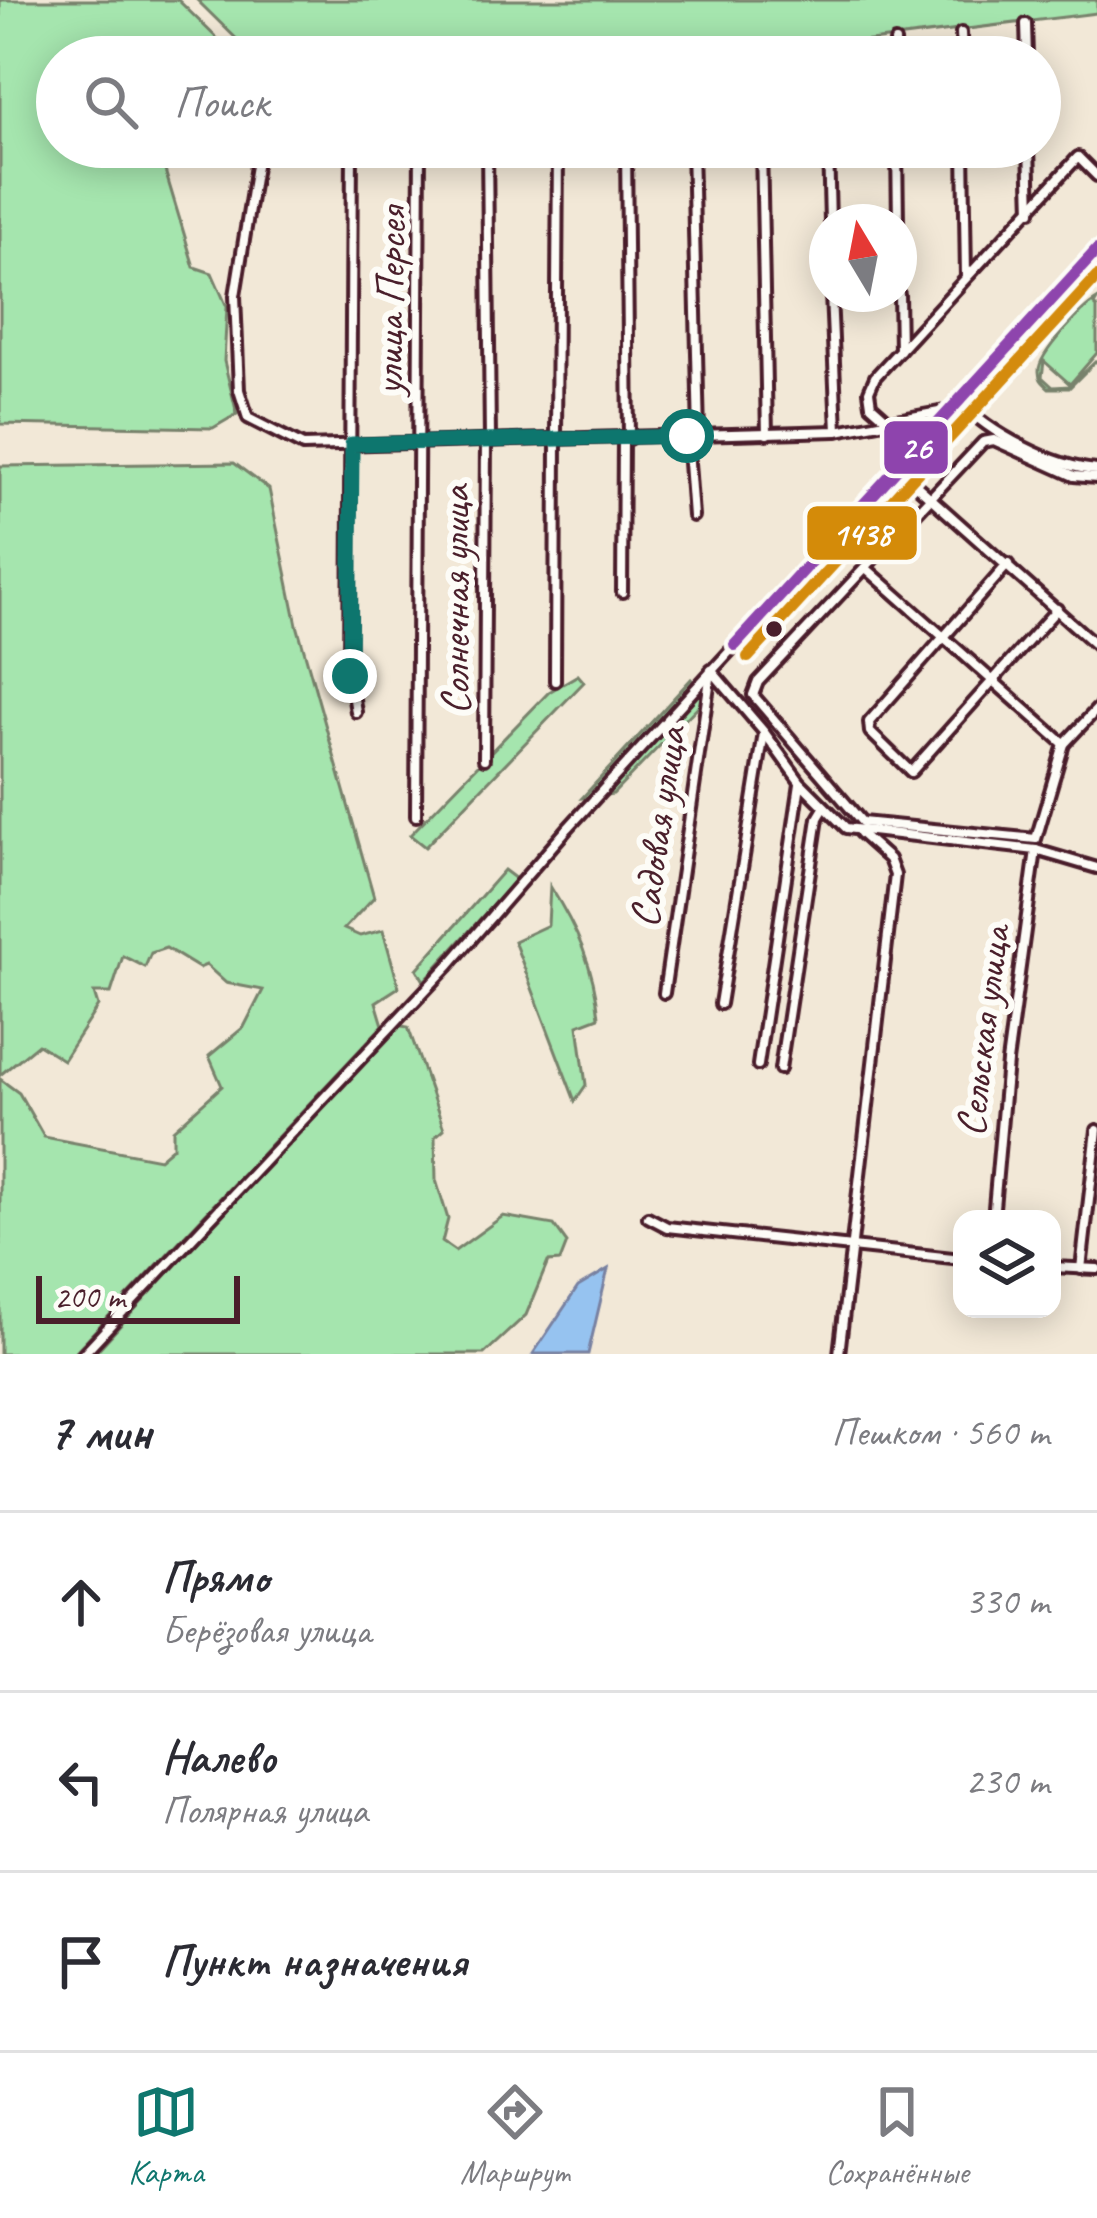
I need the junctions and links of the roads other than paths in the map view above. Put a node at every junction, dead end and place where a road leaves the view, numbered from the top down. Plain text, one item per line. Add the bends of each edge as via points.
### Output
1 (1026, 24) dead end
2 (1026, 36) edge
3 (256, 168) edge
4 (352, 168) edge
5 (421, 168) edge
6 (487, 168) edge
7 (558, 168) edge
8 (626, 168) edge
9 (693, 168) edge
10 (761, 168) edge
11 (829, 168) edge
12 (897, 168) edge
13 (964, 168) edge
14 (1030, 168) edge
15 (1097, 176) edge
16 (830, 204) edge
17 (898, 204) edge
18 (1031, 212) junction
19 (1097, 250) edge
20 (966, 279) junction
21 (832, 312) edge
22 (899, 312) edge
23 (900, 350) junction
24 (959, 401) junction
25 (952, 410) junction
26 (890, 422) junction
27 (837, 431) junction
28 (767, 434) junction
29 (699, 435) junction
30 (687, 436) junction
31 (556, 439) junction
32 (626, 439) junction
33 (488, 441) junction
34 (418, 442) junction
35 (352, 444) junction
36 (898, 469) junction
37 (1097, 474) edge
38 (931, 498) junction
39 (693, 516) dead end
40 (1008, 565) junction
41 (867, 569) junction
42 (622, 592) dead end
43 (1057, 609) junction
44 (945, 636) junction
45 (1097, 646) edge
46 (711, 670) junction
47 (993, 680) junction
48 (555, 681) dead end
49 (1097, 709) edge
50 (356, 712) dead end
51 (764, 732) junction
52 (1064, 744) junction
53 (484, 759) dead end
54 (800, 782) junction
55 (824, 808) junction
56 (416, 816) dead end
57 (860, 833) junction
58 (1036, 844) junction
59 (1097, 868) edge
60 (664, 993) dead end
61 (720, 1004) dead end
62 (758, 1065) dead end
63 (780, 1069) dead end
64 (1097, 1130) edge
65 (1094, 1179) edge
66 (994, 1210) edge
67 (648, 1217) dead end
68 (853, 1249) junction
69 (953, 1258) edge
70 (1061, 1268) edge
71 (1081, 1269) junction
72 (1097, 1269) edge
73 (83, 1354) edge
74 (839, 1354) edge

1 - 2 street
3 - 35 street via 235,296 248,418 304,446
4 - 35 street
5 - 34 street, улица Персея
6 - 33 street, Солнечная улица
7 - 31 street
8 - 32 street
9 - 29 street
10 - 28 street
11 - 16 street
12 - 17 street
13 - 20 street
14 - 18 street
15 - 18 street via 1078,157
18 - 20 street
19 - 24 street
20 - 23 street
21 - 27 street
22 - 23 street
23 - 26 street via 869,391 871,405
24 - 25 street
24 - 37 street via 990,429
25 - 26 street
25 - 36 street
26 - 27 street
27 - 28 street
28 - 29 street
29 - 30 street
30 - 32 street
30 - 39 street
31 - 32 street
31 - 33 street
31 - 48 street
32 - 42 street
33 - 34 street
33 - 53 street, Солнечная улица
34 - 35 street
34 - 56 street, улица Персея
35 - 50 street via 349,668
36 - 38 street
36 - 46 street
37 - 38 street via 1074,476 994,440
38 - 40 street
38 - 41 street
40 - 43 street
40 - 44 street
41 - 44 street
41 - 58 street via 758,682 755,702 862,822
43 - 45 street
43 - 47 street
44 - 47 street
44 - 47 street via 869,722 911,772
46 - 51 street
46 - 60 street, Садовая улица
46 - 73 street via 450,964
47 - 52 street
49 - 52 street
51 - 54 street
51 - 61 street
52 - 58 street, Сельская улица
54 - 55 street
54 - 62 street
55 - 57 street
55 - 63 street
57 - 58 street
57 - 68 street via 896,875
58 - 59 street
58 - 66 street, Сельская улица
64 - 65 street
65 - 71 street
67 - 68 street via 667,1227
68 - 69 street
68 - 74 street
70 - 71 street
71 - 72 street

